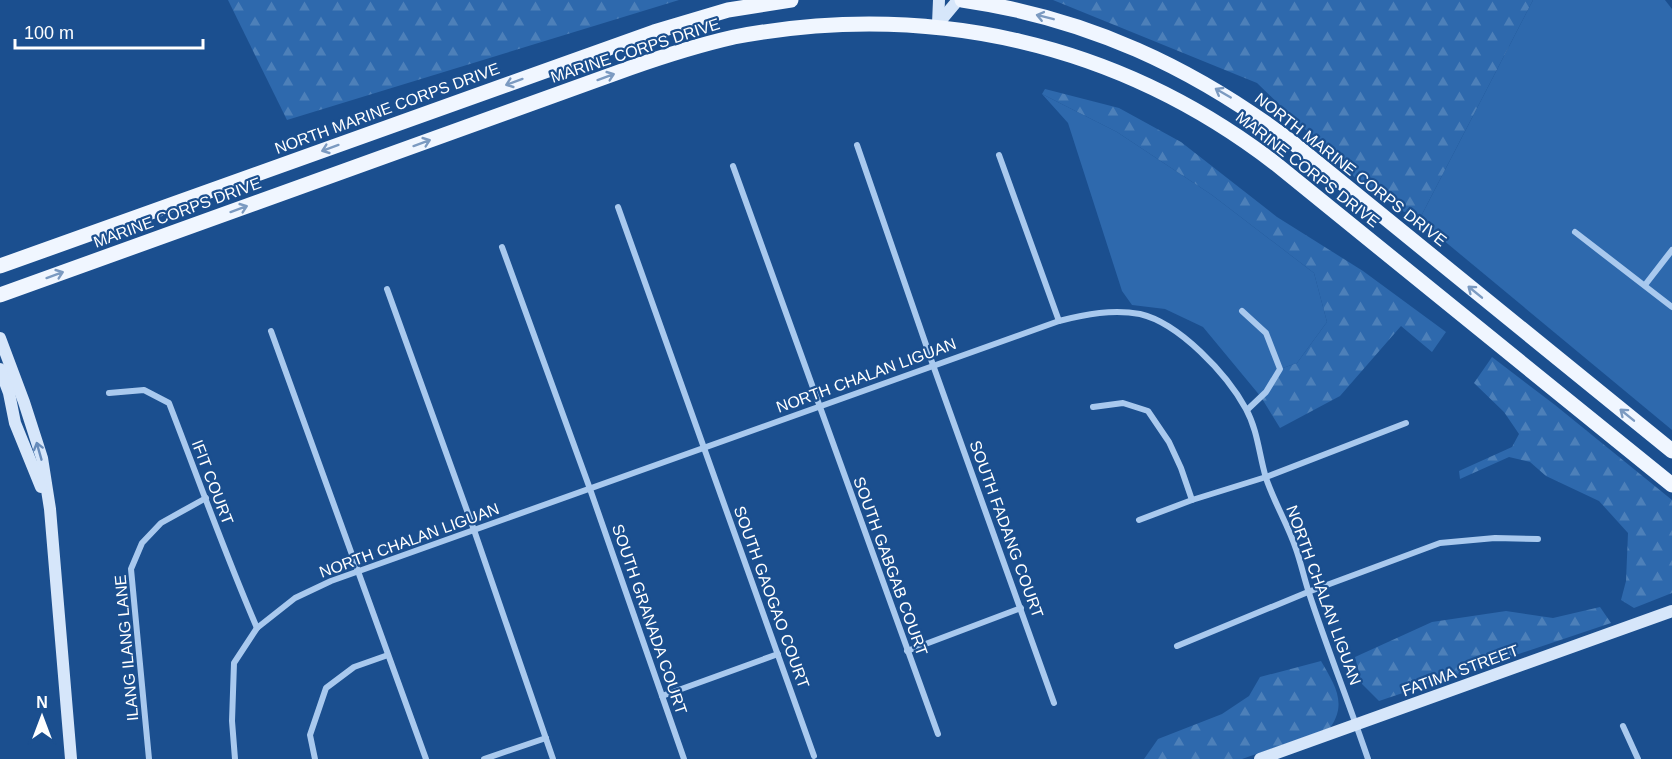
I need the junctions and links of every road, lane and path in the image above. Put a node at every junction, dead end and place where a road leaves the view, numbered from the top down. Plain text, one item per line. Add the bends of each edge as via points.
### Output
1 (791, 0) edge
2 (939, 0) edge
3 (958, 0) edge
4 (962, 0) edge
5 (938, 24) junction
6 (857, 145) dead end
7 (999, 155) dead end
8 (733, 166) dead end
9 (618, 207) dead end
10 (1575, 232) dead end
11 (502, 247) dead end
12 (1672, 250) edge
13 (0, 266) edge
14 (1645, 285) junction
15 (387, 289) dead end
16 (0, 295) edge
17 (1672, 307) edge
18 (1242, 310) dead end
19 (1059, 321) junction
20 (271, 331) dead end
21 (0, 338) edge
22 (933, 365) junction
23 (0, 369) edge
24 (110, 393) dead end
25 (820, 406) junction
26 (1093, 407) dead end
27 (1247, 410) junction
28 (1406, 423) dead end
29 (705, 448) junction
30 (1672, 452) edge
31 (1266, 477) junction
32 (1672, 485) edge
33 (590, 489) junction
34 (206, 498) junction
35 (1192, 500) junction
36 (50, 509) junction
37 (1139, 520) dead end
38 (474, 530) junction
39 (1538, 539) dead end
40 (358, 572) junction
41 (1308, 592) junction
42 (1021, 608) junction
43 (1672, 612) edge
44 (257, 628) junction
45 (1176, 646) dead end
46 (907, 651) junction
47 (778, 654) junction
48 (388, 655) junction
49 (662, 696) junction
50 (1054, 703) dead end
51 (1356, 724) junction
52 (1623, 726) dead end
53 (938, 734) dead end
54 (546, 738) junction
55 (814, 756) dead end
56 (71, 759) edge
57 (149, 759) edge
58 (235, 759) edge
59 (315, 759) edge
60 (426, 759) edge
61 (484, 759) edge
62 (554, 759) edge
63 (684, 759) edge
64 (1260, 759) edge
65 (1368, 759) edge
66 (1638, 759) edge

1 -> 13 main road, NORTH MARINE CORPS DRIVE via 729,10 654,32
2 - 5 street
3 - 5 street
30 -> 4 main road, NORTH MARINE CORPS DRIVE via 1293,143 1232,98 1164,61 1096,32 1021,11
16 -> 5 main road, MARINE CORPS DRIVE via 698,46 805,25 873,21
5 - 32 main road, MARINE CORPS DRIVE via 1015,37 1087,57 1152,85 1217,121 1276,164
6 - 22 street, SOUTH FADANG COURT
7 - 19 street
8 - 25 street, SOUTH GABGAB COURT
9 - 29 street, SOUTH GAOGAO COURT
10 - 14 street
11 - 33 street, SOUTH GRANADA COURT
12 - 14 street
14 - 17 street
15 - 38 street
18 - 27 street via 1266,333 1280,369 1266,392
19 - 22 street, NORTH CHALAN LIGUAN
19 - 27 street, NORTH CHALAN LIGUAN via 1087,313 1115,312 1160,321 1202,352
20 - 40 street
36 -> 21 street via 42,458
22 - 25 street, NORTH CHALAN LIGUAN
22 - 42 street, SOUTH FADANG COURT
23 - 36 street via 15,423
24 - 34 street, IFIT COURT via 144,390 169,403
25 - 29 street, NORTH CHALAN LIGUAN
25 - 46 street, SOUTH GABGAB COURT
26 - 35 street via 1123,403 1148,411 1169,442
27 - 31 street, NORTH CHALAN LIGUAN
28 - 31 street
29 - 33 street, NORTH CHALAN LIGUAN
29 - 47 street, SOUTH GAOGAO COURT
31 - 35 street
31 - 41 street, NORTH CHALAN LIGUAN via 1296,548
33 - 38 street, NORTH CHALAN LIGUAN
33 - 49 street, SOUTH GRANADA COURT
34 - 44 street, IFIT COURT
34 - 57 street, ILANG ILANG LANE via 161,523 141,543 131,569
35 - 37 street
36 - 56 street
38 - 40 street, NORTH CHALAN LIGUAN
38 - 54 street
39 - 41 street via 1440,543
40 - 44 street, NORTH CHALAN LIGUAN via 295,598
40 - 48 street
41 - 45 street
41 - 51 street, NORTH CHALAN LIGUAN
42 - 46 street
42 - 50 street, SOUTH FADANG COURT
43 - 51 street, FATIMA STREET
44 - 58 street, NORTH CHALAN LIGUAN via 234,663
46 - 53 street, SOUTH GABGAB COURT
47 - 49 street
47 - 55 street, SOUTH GAOGAO COURT
48 - 59 street via 354,667 326,688 310,735
48 - 60 street
49 - 63 street, SOUTH GRANADA COURT
51 - 64 street, FATIMA STREET
51 - 65 street, NORTH CHALAN LIGUAN
52 - 66 street
54 - 61 street
54 - 62 street

